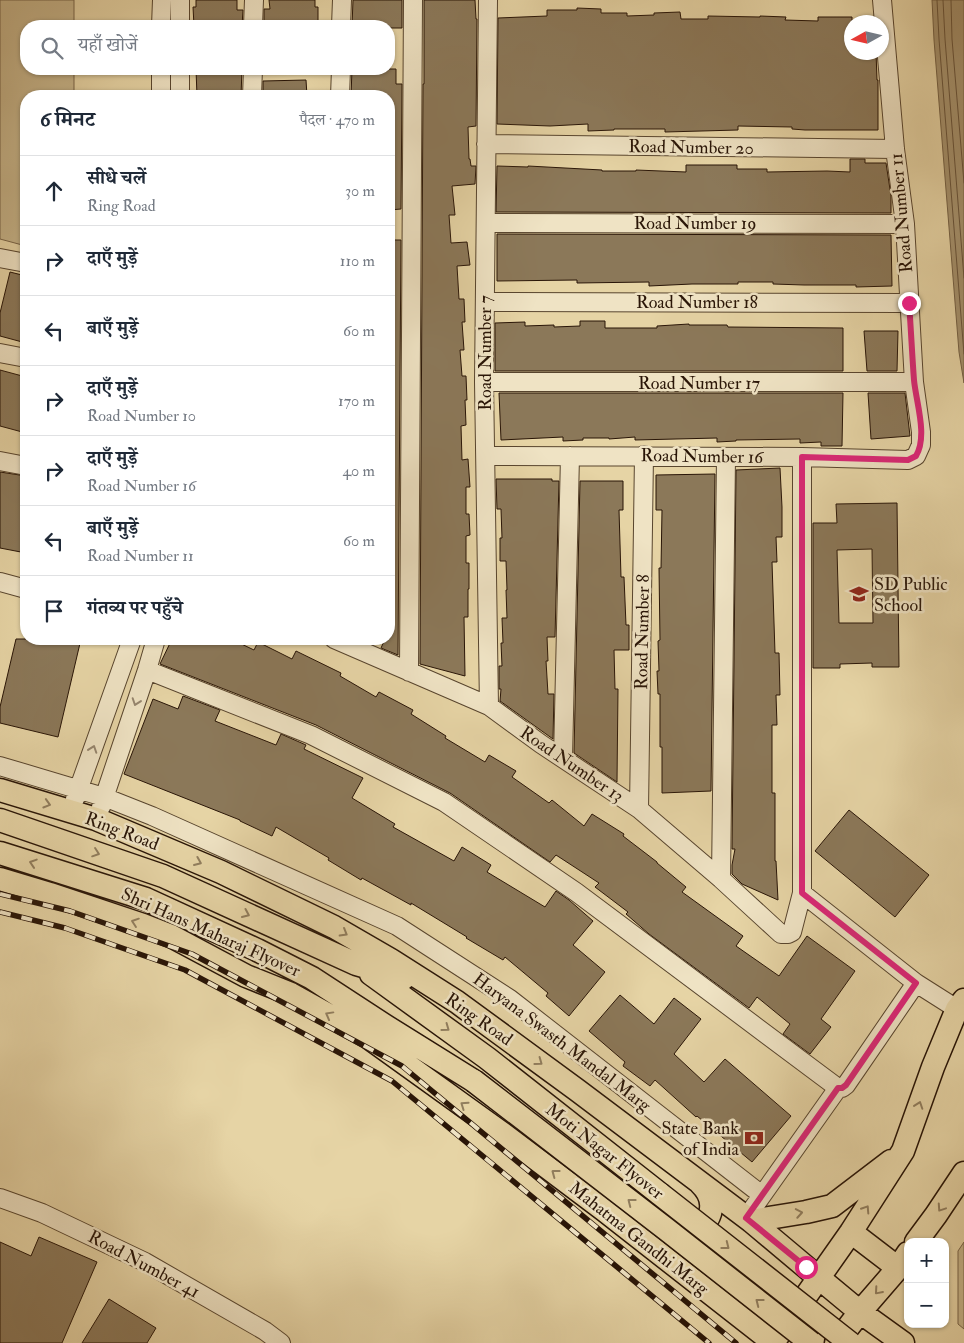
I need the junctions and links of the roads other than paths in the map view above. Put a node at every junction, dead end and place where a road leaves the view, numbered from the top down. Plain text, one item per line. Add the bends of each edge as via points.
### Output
1 (162, 0) edge
2 (180, 0) edge
3 (254, 0) edge
4 (342, 0) edge
5 (413, 0) edge
6 (488, 0) edge
7 (882, 0) edge
8 (161, 20) edge
9 (180, 20) edge
10 (253, 20) edge
11 (341, 20) edge
12 (161, 75) edge
13 (180, 75) edge
14 (253, 75) edge
15 (340, 75) edge
16 (161, 90) edge
17 (180, 90) edge
18 (252, 90) edge
19 (340, 90) edge
20 (486, 144) junction
21 (895, 149) junction
22 (486, 223) junction
23 (905, 224) junction
24 (0, 258) edge
25 (20, 262) edge
26 (484, 302) junction
27 (909, 303) junction
28 (0, 353) edge
29 (20, 357) edge
30 (484, 382) junction
31 (914, 382) junction
32 (644, 455) junction
33 (486, 456) junction
34 (570, 456) junction
35 (916, 456) joint
36 (726, 457) junction
37 (802, 457) junction
38 (0, 461) edge
39 (20, 465) edge
40 (0, 582) edge
41 (20, 587) edge
42 (130, 645) edge
43 (154, 645) edge
44 (348, 645) edge
45 (147, 670) junction
46 (409, 672) junction
47 (489, 706) junction
48 (563, 758) junction
49 (0, 766) edge
50 (0, 790) edge
51 (78, 790) junction
52 (104, 797) junction
53 (639, 809) junction
54 (71, 812) junction
55 (96, 819) junction
56 (0, 820) edge
57 (0, 853) edge
58 (721, 879) junction
59 (0, 880) edge
60 (802, 893) junction
61 (171, 936) junction
62 (356, 964) junction
63 (312, 978) junction
64 (916, 983) junction
65 (457, 1002) junction
66 (961, 1004) edge
67 (838, 1088) junction
68 (903, 1151) junction
69 (964, 1174) edge
70 (700, 1182) junction
71 (762, 1195) junction
72 (0, 1198) edge
73 (749, 1219) junction
74 (851, 1232) junction
75 (919, 1238) edge
76 (648, 1245) junction
77 (903, 1260) edge
78 (819, 1278) junction
79 (860, 1312) junction
80 (281, 1343) edge
81 (774, 1343) edge
82 (811, 1343) edge
83 (836, 1343) edge
84 (850, 1343) edge
85 (903, 1343) edge

1 - 8 street
2 - 9 street
3 - 10 street
4 - 11 street
5 - 46 street
6 - 20 street, Road Number 7
7 - 21 street, Road Number 11
12 - 16 street
13 - 17 street
14 - 18 street
15 - 19 street
20 - 21 street, Road Number 20
20 - 22 street, Road Number 7
21 - 23 street, Road Number 11
22 - 23 street, Road Number 19
22 - 26 street, Road Number 7
23 - 27 street, Road Number 11
24 - 25 street
26 - 27 street, Road Number 18
26 - 30 street, Road Number 7
27 - 31 street, Road Number 11
28 - 29 street
30 - 31 street, Road Number 17
30 - 33 street, Road Number 7
31 - 35 street, Road Number 11 via 921,432 921,445
32 - 34 street, Road Number 16
32 - 36 street, Road Number 16
32 - 53 street, Road Number 8
33 - 34 street, Road Number 16
33 - 47 street, Road Number 7
34 - 48 street
35 - 37 street, Road Number 16 via 908,460
36 - 37 street, Road Number 16
36 - 58 street
37 - 60 street
38 - 39 street
40 - 41 street
51 -> 42 street
43 - 45 street
44 - 46 street, Road Number 13
45 -> 52 street
45 - 67 street via 312,735 444,802 576,892
46 - 47 street, Road Number 13
47 - 48 street, Road Number 13
48 - 53 street, Road Number 13
49 - 51 street, Haryana Swasth Mandal Marg
50 -> 54 main road, Ring Road
51 - 52 street, Haryana Swasth Mandal Marg
51 - 54 street
52 - 55 street
52 - 71 street, Haryana Swasth Mandal Marg via 396,926 510,999
53 - 58 street, Road Number 13
54 - 55 main road, Ring Road
55 -> 65 main road, Ring Road via 222,872 334,927
56 -> 62 main road, Shri Hans Maharaj Flyover via 163,876
63 -> 57 main road, Shri Hans Maharaj Flyover via 146,899
58 - 60 street, Road Number 13 via 781,934 792,932
61 -> 59 main road
60 - 64 street
61 - 63 main road via 258,967
76 -> 61 main road, Mahatma Gandhi Marg via 504,1134 368,1037 291,994 246,976
62 - 65 main road via 400,977
62 -> 84 main road, Moti Nagar Flyover, bridge via 487,1058
82 -> 63 main road, Shri Hans Maharaj Flyover, bridge via 474,1081
64 - 66 street
64 - 67 street via 846,1085
65 -> 70 main road, Ring Road
68 -> 66 main road via 933,1067
67 - 71 street
73 -> 68 main road via 832,1206
74 -> 68 main road
69 -> 75 main road
70 - 73 main road, Ring Road
70 - 76 main road via 711,1201 706,1222 686,1238
71 - 73 street
72 - 80 street, Road Number 41 via 42,1213 145,1262
73 - 78 main road, Ring Road
74 - 77 main road
74 - 78 main road
76 - 81 main road, Mahatma Gandhi Marg
77 -> 79 main road
78 - 79 main road, Ring Road
78 - 81 main road
79 - 83 main road
79 - 85 main road, Ring Road

